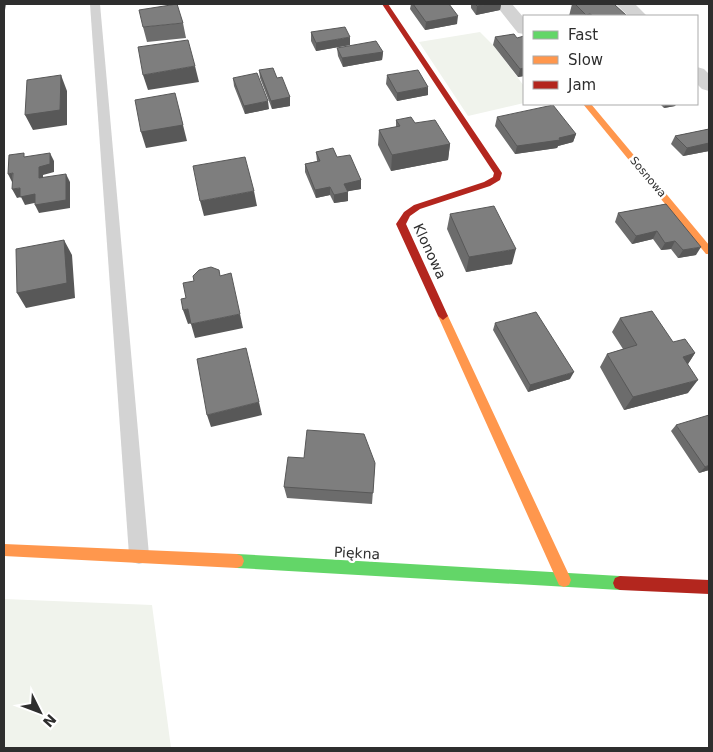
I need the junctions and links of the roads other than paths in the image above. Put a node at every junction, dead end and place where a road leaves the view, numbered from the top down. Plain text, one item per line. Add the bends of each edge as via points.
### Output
1 (95, 4) edge
2 (386, 4) edge
3 (503, 4) edge
4 (624, 4) edge
5 (637, 15) edge
6 (523, 27) edge
7 (698, 74) edge
8 (709, 85) edge
9 (588, 105) edge
10 (709, 250) edge
11 (4, 550) edge
12 (139, 554) junction
13 (564, 580) junction
14 (709, 587) edge

1 - 12 lane
2 - 13 street, Klonowa via 498,173 498,178 485,186 421,206 406,215 401,224
3 - 6 street
4 - 5 street
7 - 8 street
9 - 10 street, Sosnowa
11 - 12 street, Piękna
12 - 13 street, Piękna
13 - 14 street, Piękna

